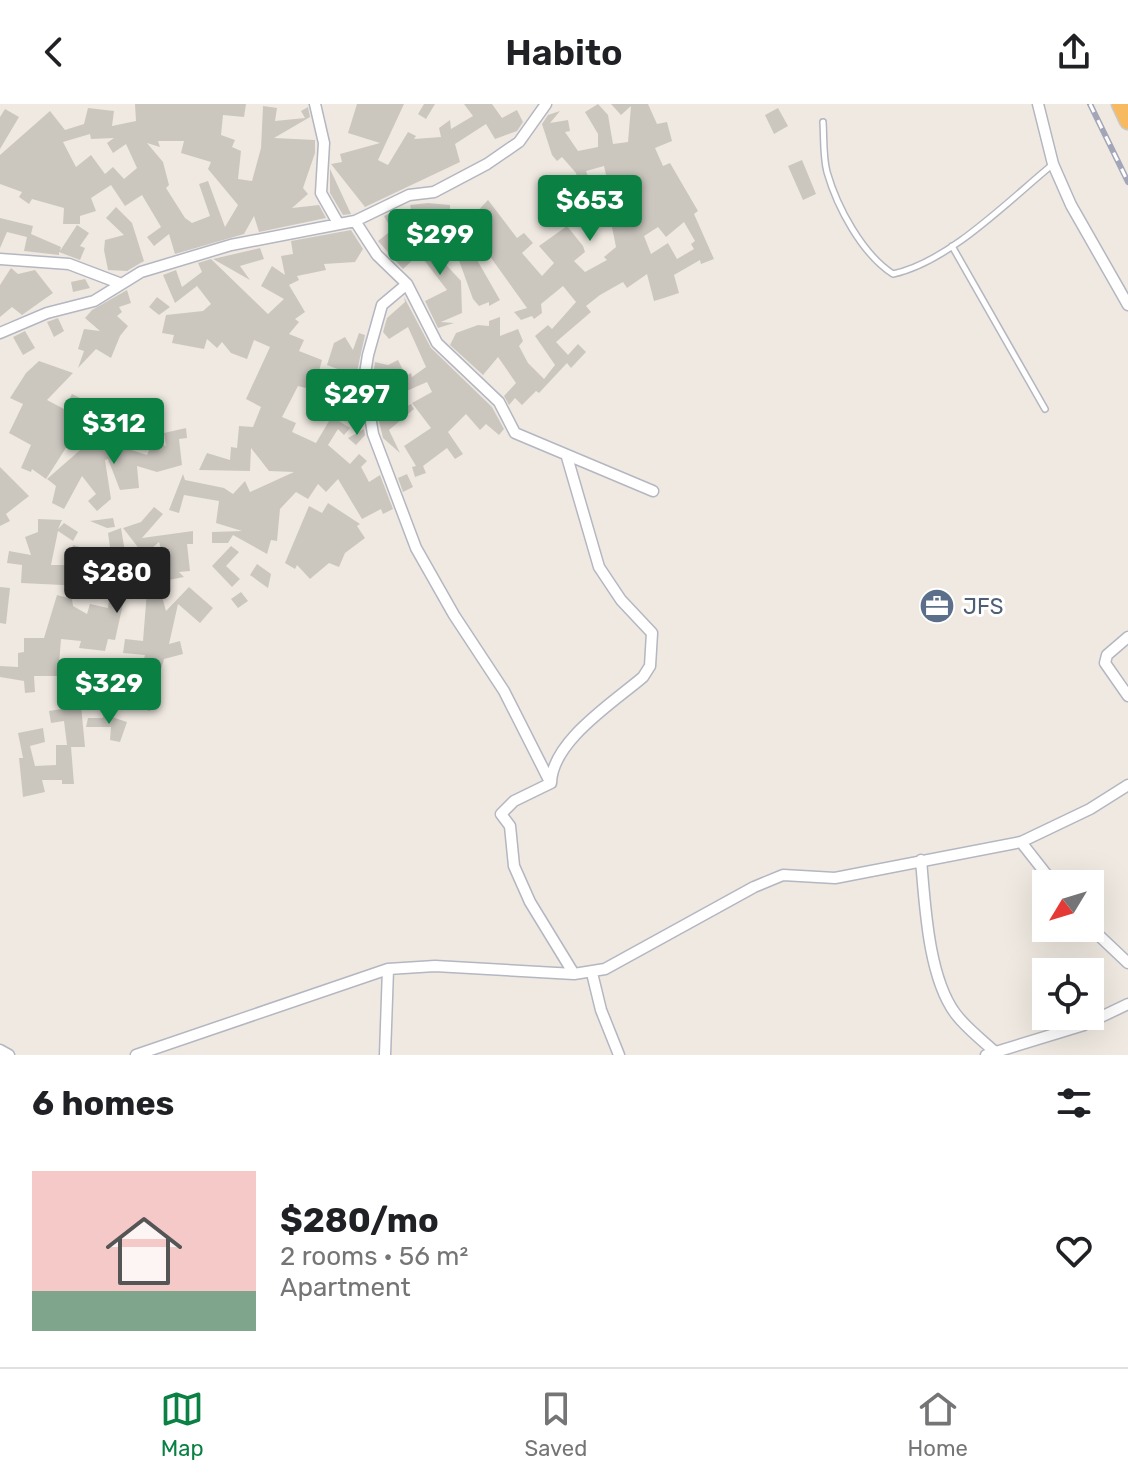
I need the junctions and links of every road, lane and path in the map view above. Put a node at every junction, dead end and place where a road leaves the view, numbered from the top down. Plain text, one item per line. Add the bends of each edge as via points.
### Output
1 (315, 104) edge
2 (546, 104) edge
3 (1038, 104) edge
4 (1120, 104) edge
5 (1128, 121) edge
6 (823, 122) dead end
7 (1053, 164) junction
8 (355, 221) junction
9 (338, 223) junction
10 (952, 246) junction
11 (0, 259) edge
12 (119, 283) junction
13 (407, 284) junction
14 (1128, 305) edge
15 (0, 333) edge
16 (1045, 409) dead end
17 (567, 457) junction
18 (653, 491) dead end
19 (1128, 637) edge
20 (1128, 696) edge
21 (551, 783) junction
22 (1128, 785) edge
23 (1021, 842) junction
24 (921, 860) junction
25 (1043, 870) edge
26 (1104, 940) edge
27 (1128, 963) edge
28 (388, 969) junction
29 (592, 973) junction
30 (574, 974) junction
31 (1128, 1004) edge
32 (0, 1050) edge
33 (1020, 1051) edge
34 (991, 1054) edge
35 (9, 1055) edge
36 (136, 1055) edge
37 (385, 1055) edge
38 (619, 1055) edge

1 - 9 street via 324,143 321,193
2 - 8 street via 536,122 503,154 434,192 409,195
3 - 7 street
4 - 5 highway
6 - 10 lane via 826,170 865,247 882,267 893,274 906,271
7 - 10 lane
7 - 14 street
8 - 9 street
8 - 13 street via 377,255
9 - 12 street via 231,245
10 - 16 lane
11 - 12 street via 69,264
12 - 15 street via 94,301
13 - 17 street via 437,343 499,402 515,433
13 - 21 street via 382,305 368,355 364,380 373,434 416,548 504,691
17 - 18 street
17 - 21 street via 599,567 621,600 647,624 652,654 643,677 579,730 551,773
19 - 20 street via 1105,663
21 - 30 street via 514,801 501,814 510,826 514,866 530,902
22 - 23 street
23 - 24 street
23 - 25 street
24 - 29 street via 835,878 783,875
24 - 34 street via 926,917 947,999
26 - 27 street
28 - 30 street via 435,966
28 - 36 street
28 - 37 street
29 - 30 street
29 - 38 street
31 - 33 street
32 - 35 street
33 - 34 street

